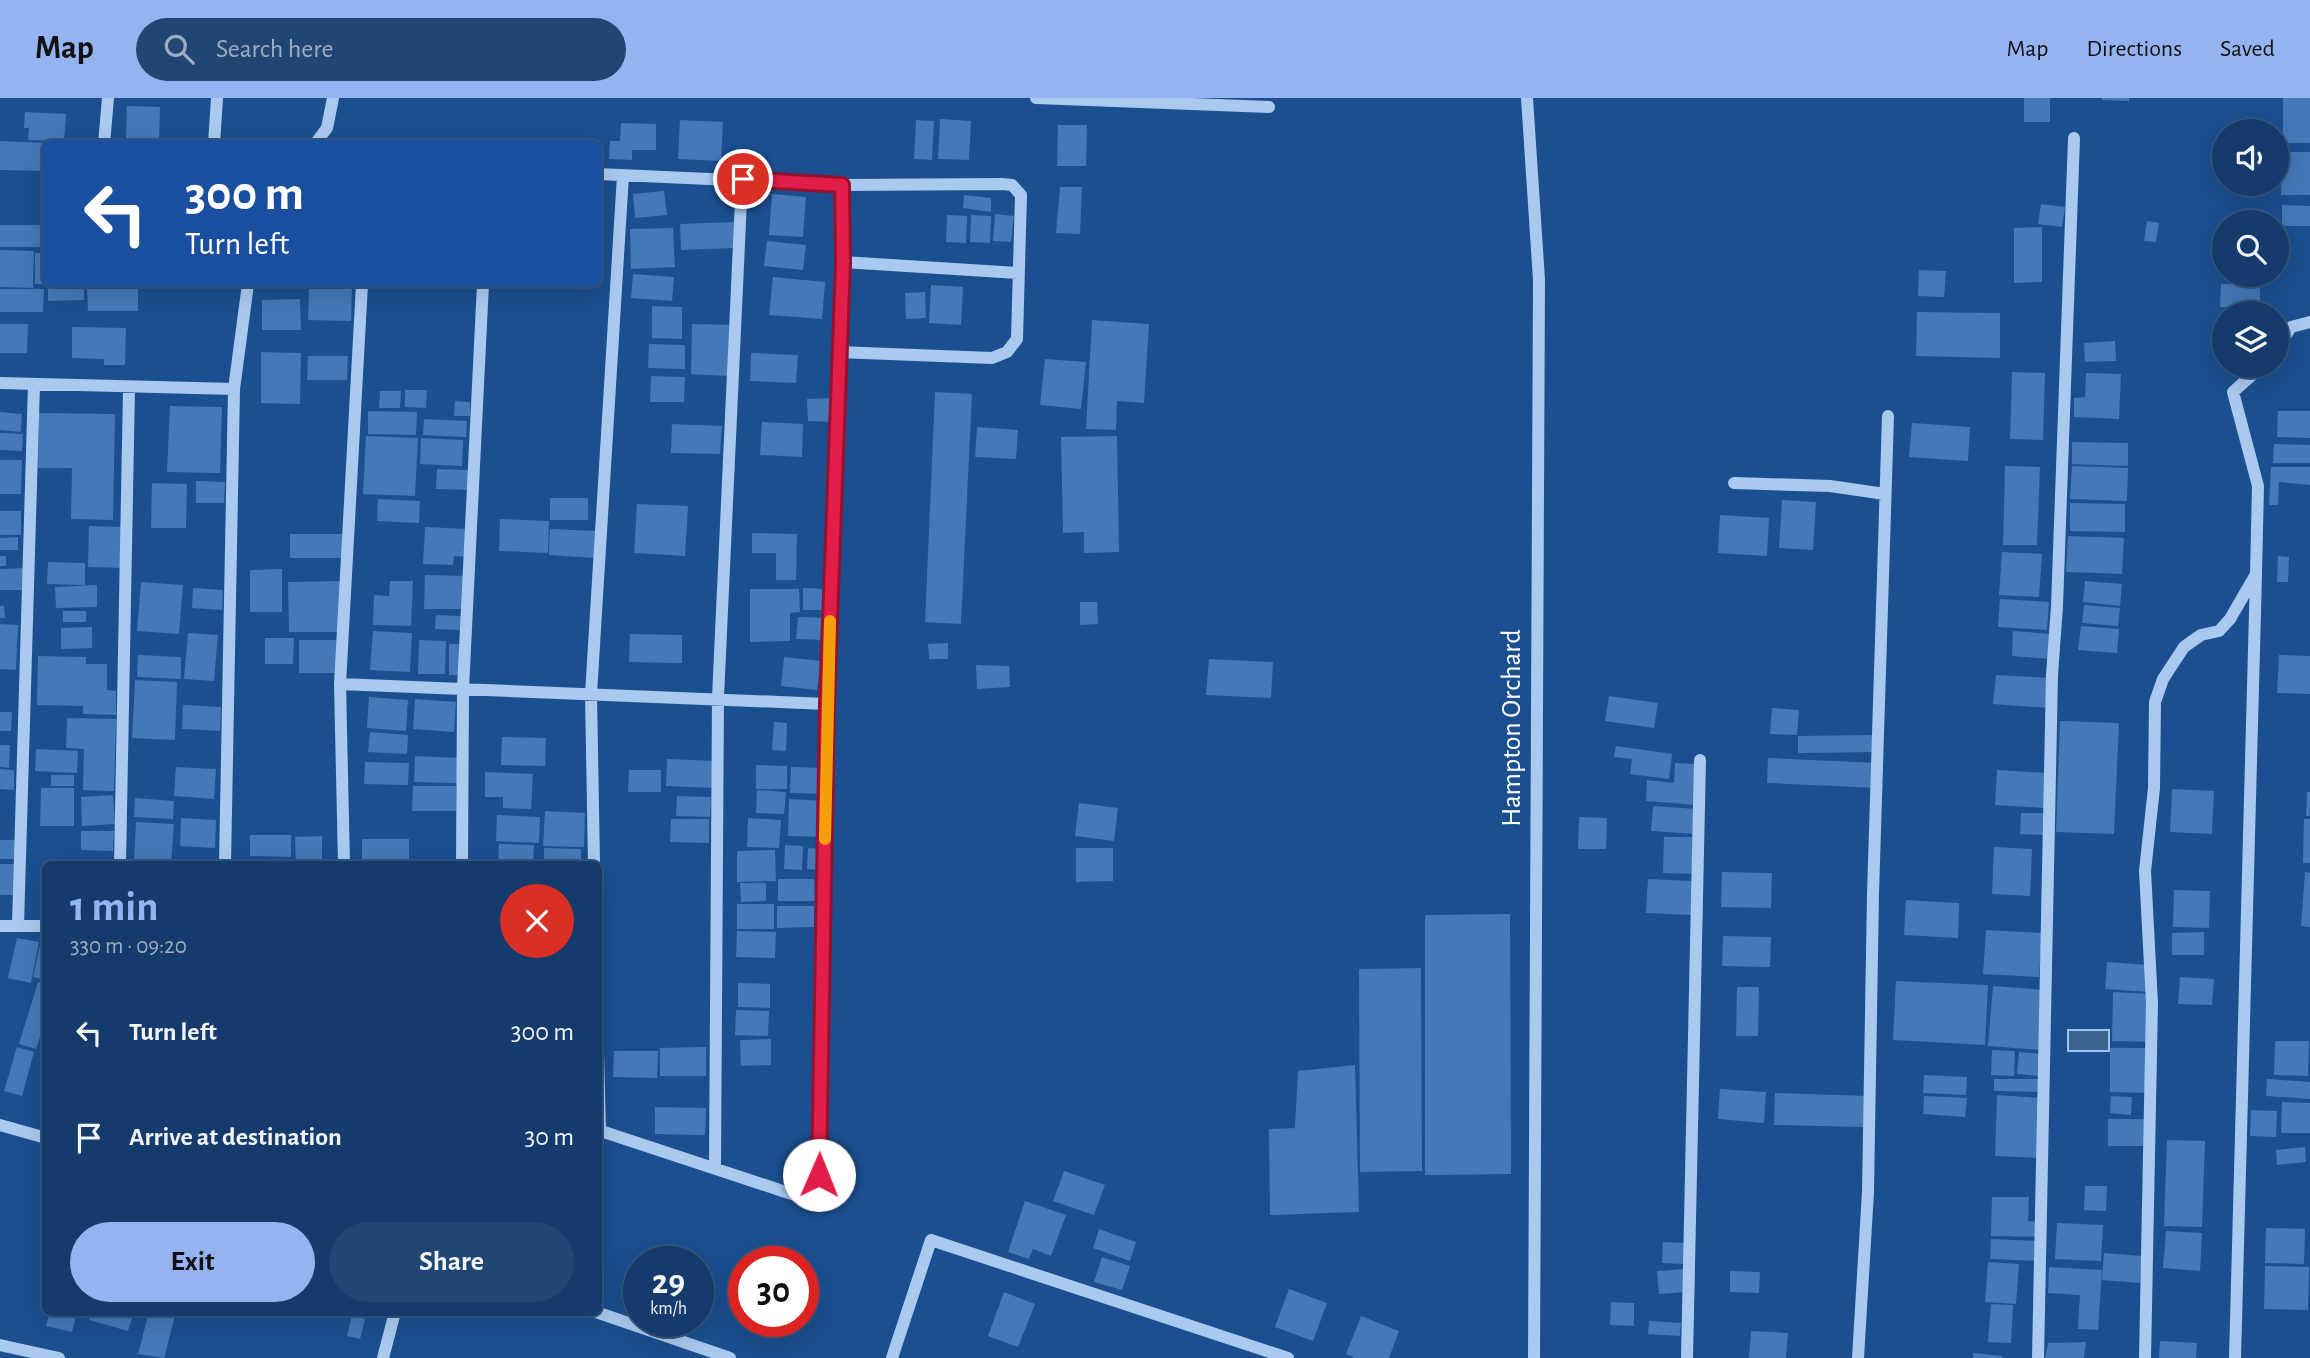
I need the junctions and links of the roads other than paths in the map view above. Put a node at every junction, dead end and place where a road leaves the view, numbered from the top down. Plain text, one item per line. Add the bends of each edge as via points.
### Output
1 (108, 98) edge
2 (217, 98) edge
3 (333, 98) edge
4 (1036, 98) edge
5 (1527, 98) edge
6 (1115, 99) edge
7 (1225, 101) edge
8 (1269, 107) dead end
9 (2074, 138) dead end
10 (104, 140) edge
11 (215, 140) edge
12 (318, 140) edge
13 (602, 174) edge
14 (623, 175) junction
15 (743, 179) junction
16 (842, 185) junction
17 (843, 262) junction
18 (1018, 273) junction
19 (248, 287) edge
20 (362, 287) edge
21 (484, 287) edge
22 (2310, 322) edge
23 (2289, 330) edge
24 (838, 352) junction
25 (2248, 378) edge
26 (0, 383) edge
27 (34, 384) junction
28 (129, 388) junction
29 (234, 389) junction
30 (1888, 416) dead end
31 (1734, 483) dead end
32 (1885, 494) junction
33 (2256, 574) junction
34 (340, 684) junction
35 (463, 689) junction
36 (591, 694) junction
37 (718, 697) junction
38 (827, 704) junction
39 (1700, 760) dead end
40 (120, 861) edge
41 (225, 861) edge
42 (344, 861) edge
43 (462, 861) edge
44 (594, 861) edge
45 (18, 925) junction
46 (0, 926) edge
47 (42, 926) edge
48 (0, 1125) edge
49 (602, 1131) edge
50 (42, 1138) edge
51 (715, 1166) junction
52 (602, 1314) edge
53 (394, 1316) edge
54 (0, 1345) edge
55 (60, 1358) edge
56 (383, 1358) edge
57 (730, 1358) edge
58 (892, 1358) edge
59 (1288, 1358) edge
60 (1534, 1358) edge
61 (1686, 1358) edge
62 (1858, 1358) edge
63 (2038, 1358) edge
64 (2145, 1358) edge
65 (2235, 1358) edge

1 - 10 street
2 - 11 street
3 - 12 street via 327,128
4 - 6 street
5 - 60 street, Hampton Orchard via 1539,280
6 - 7 street
7 - 8 street
9 - 63 street via 2052,675
13 - 14 street
14 - 15 street
14 - 36 street
15 - 16 street
15 - 37 street
16 - 17 street
16 - 18 street via 1012,185 1021,195
17 - 18 street
17 - 24 street
18 - 24 street via 1017,340 1002,354 992,358
19 - 29 street
20 - 34 street
21 - 35 street
22 - 23 street
24 - 38 street
25 - 33 street via 2233,391 2258,486
26 - 27 street
27 - 28 street
27 - 45 street
28 - 29 street
28 - 40 street
29 - 41 street
30 - 32 street
31 - 32 street via 1830,486
32 - 62 street via 1868,1192
33 - 64 street via 2219,631 2201,635 2184,647 2163,678 2155,702 2154,788 2145,871 2152,1003
33 - 65 street
34 - 35 street
34 - 42 street
35 - 36 street
35 - 43 street
36 - 37 street
36 - 44 street
37 - 38 street
37 - 51 street
38 - 51 street via 819,1202
39 - 61 street
45 - 46 street
45 - 47 street
48 - 50 street
49 - 51 street
52 - 57 street
53 - 56 street
54 - 55 street
58 - 59 street via 931,1240

